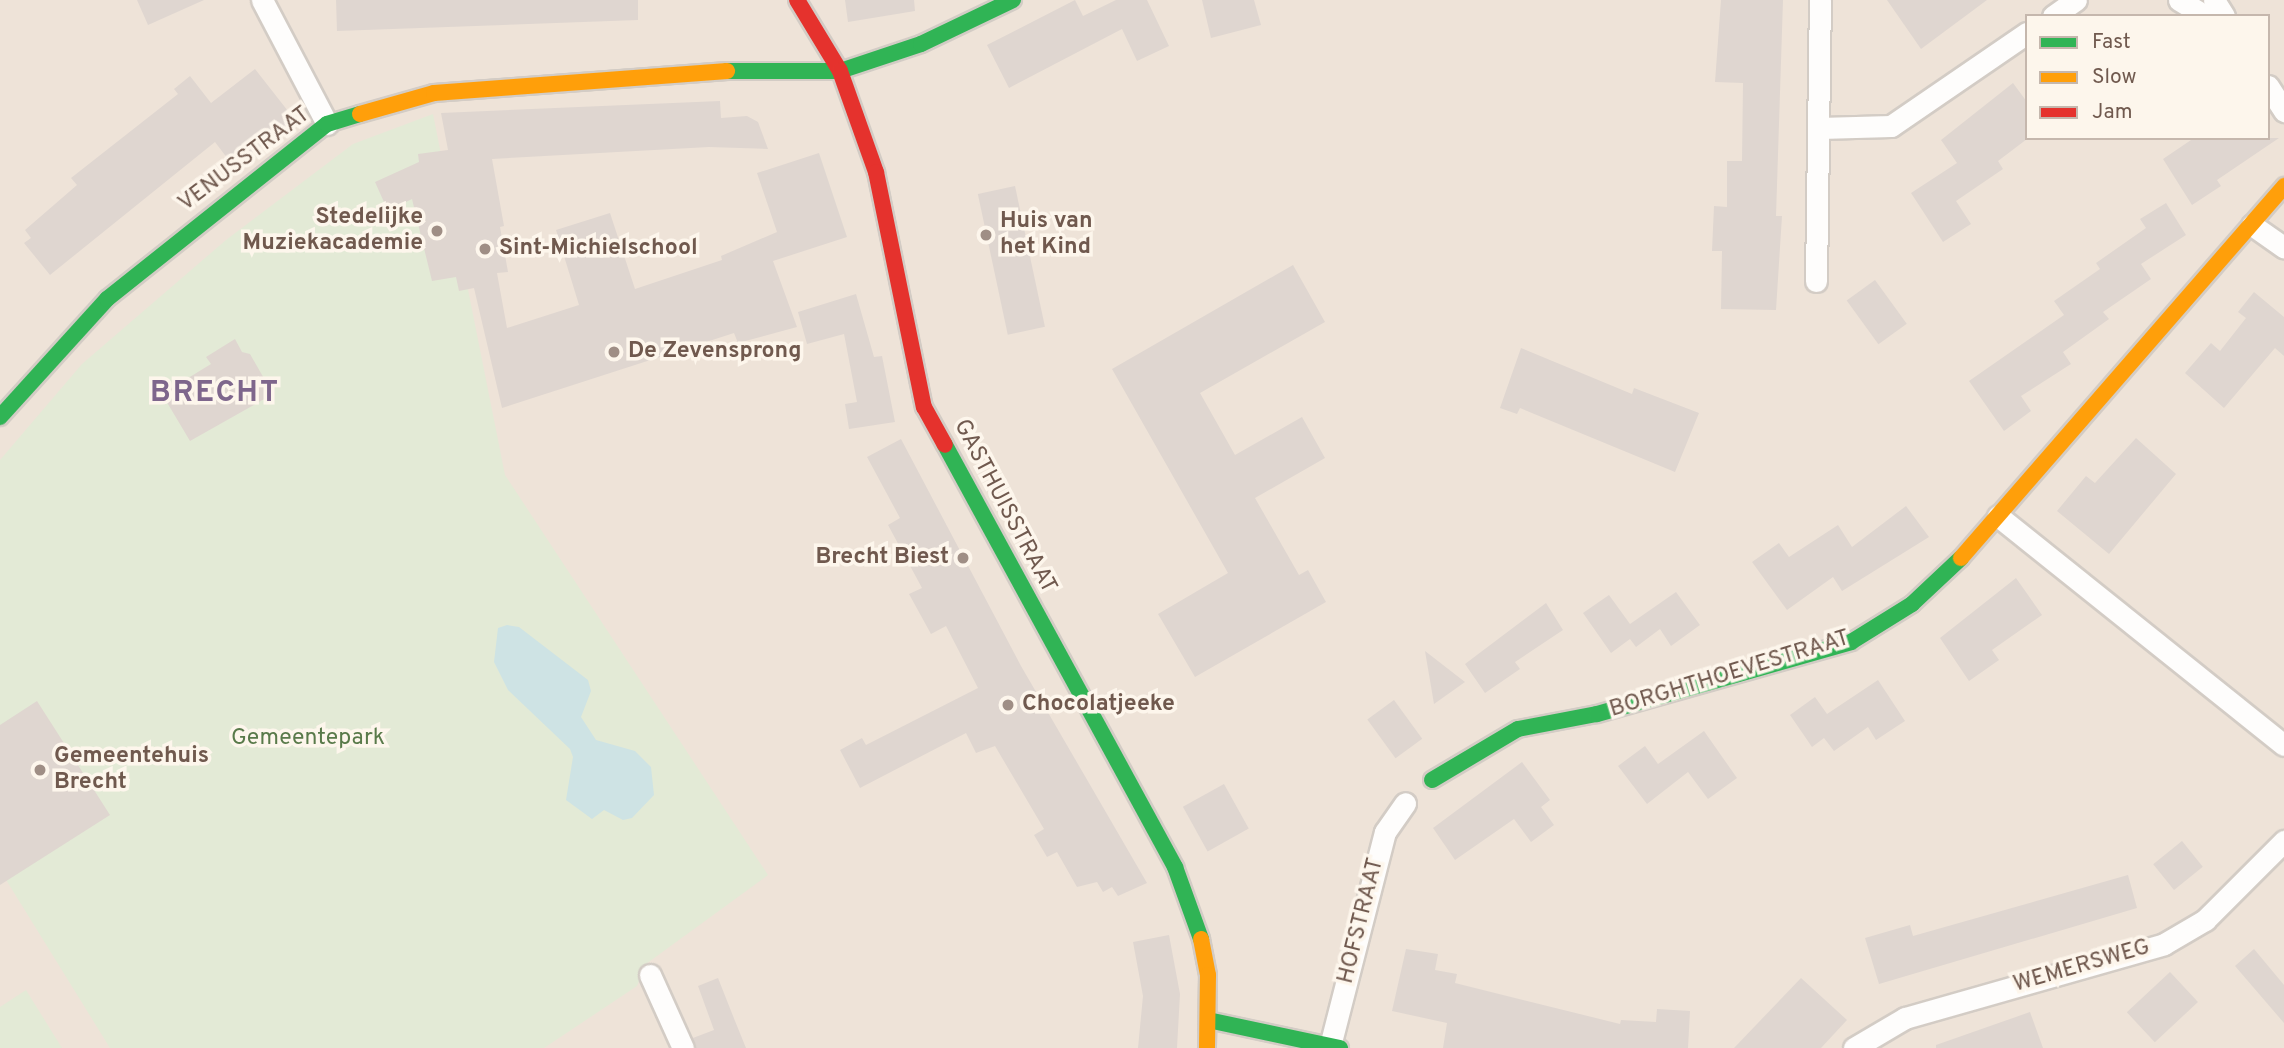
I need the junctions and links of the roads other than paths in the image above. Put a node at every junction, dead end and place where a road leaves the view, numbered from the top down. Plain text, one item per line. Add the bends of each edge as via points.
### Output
1 (262, 0) edge
2 (797, 0) edge
3 (1013, 0) edge
4 (1820, 0) edge
5 (2076, 0) edge
6 (2179, 0) edge
7 (2056, 14) edge
8 (2203, 14) edge
9 (2025, 34) edge
10 (840, 71) junction
11 (2270, 89) edge
12 (2284, 111) edge
13 (327, 124) junction
14 (1820, 128) junction
15 (2284, 186) edge
16 (2252, 225) junction
17 (2284, 247) edge
18 (1816, 281) dead end
19 (0, 417) edge
20 (1998, 516) junction
21 (2284, 745) edge
22 (1432, 780) dead end
23 (1405, 803) dead end
24 (2284, 841) edge
25 (650, 975) dead end
26 (1208, 1020) junction
27 (1335, 1047) edge
28 (683, 1048) edge
29 (1207, 1048) edge
30 (1854, 1048) edge

1 - 13 street
2 - 10 main road, GASTHUISSTRAAT
3 - 10 main road, VENUSSTRAAT via 921,44
4 - 14 street
5 - 7 street
6 - 8 street
9 - 14 street via 1891,126
10 - 13 main road, VENUSSTRAAT via 726,71 434,93
10 - 26 main road, GASTHUISSTRAAT via 876,172 924,407 1175,867 1196,916 1208,975
11 - 12 street
13 - 19 main road, VENUSSTRAAT via 107,299
14 - 18 street
15 - 16 main road, BORGHTHOEVESTRAAT
16 - 17 street
16 - 20 main road, BORGHTHOEVESTRAAT
20 - 21 street
20 - 22 main road, BORGHTHOEVESTRAAT via 1912,604 1851,642 1597,715 1518,729
23 - 27 street, HOFSTRAAT via 1385,832
24 - 30 street, WEMERSWEG via 2205,920 2164,944 1905,1018
25 - 28 street
26 - 27 main road, HOFSTRAAT
26 - 29 main road, GASTHUISSTRAAT

